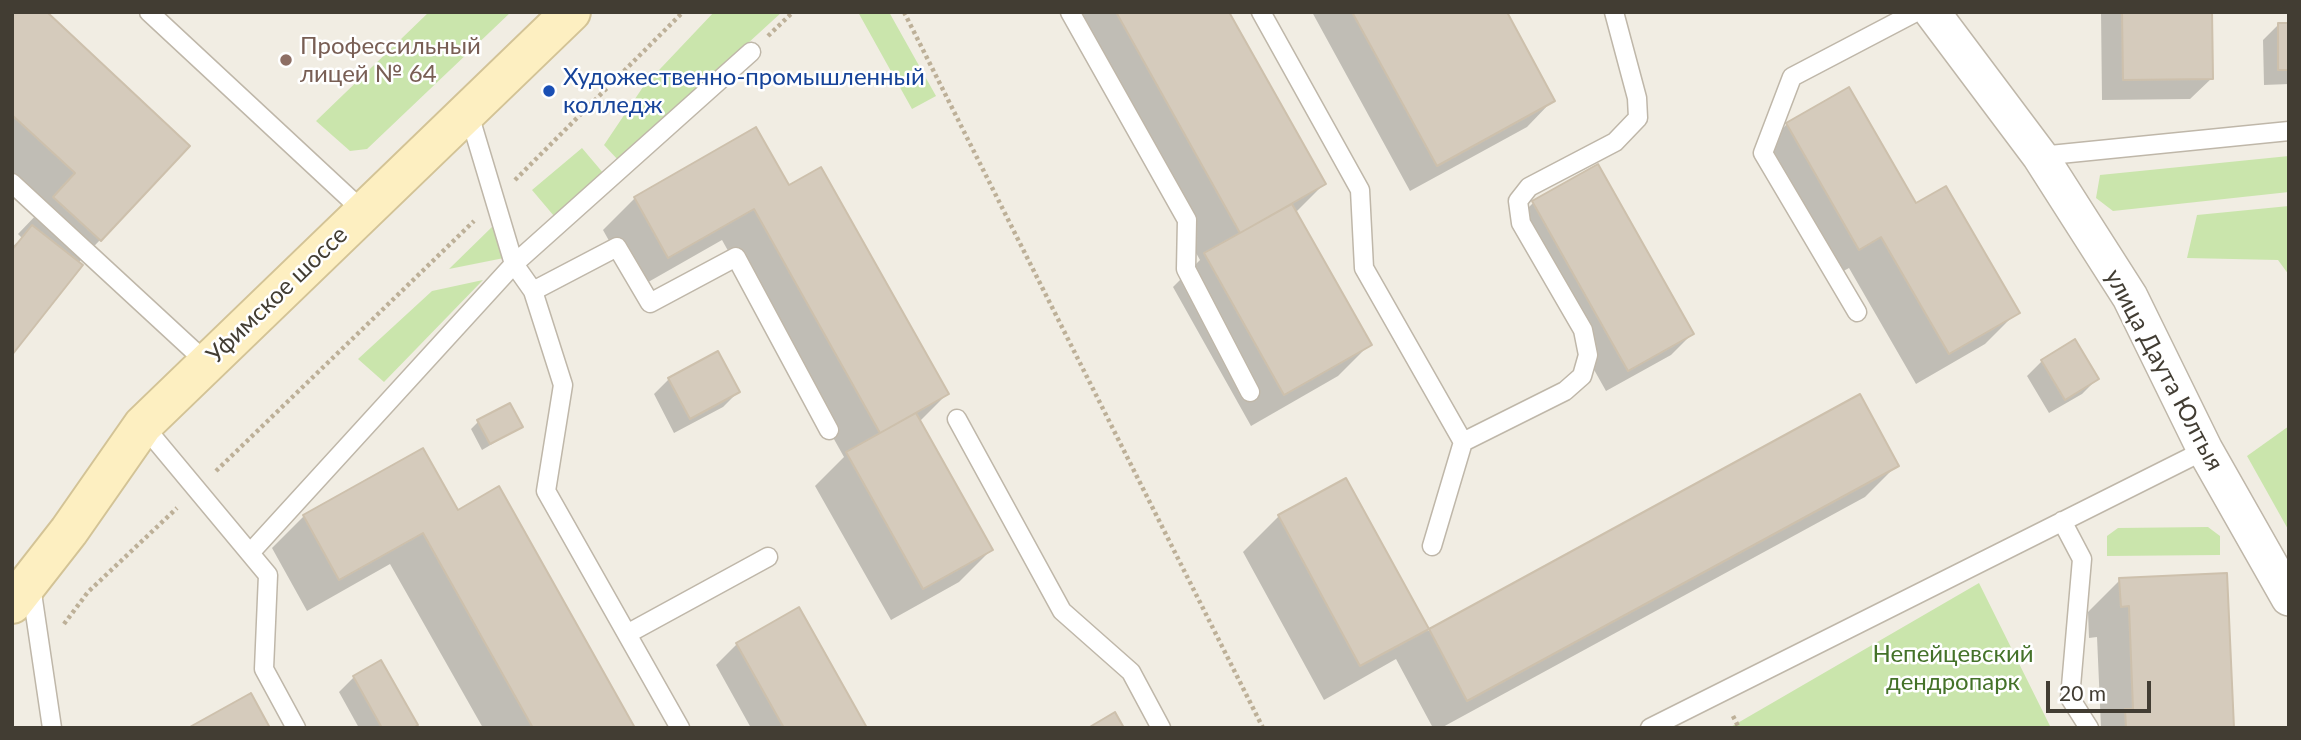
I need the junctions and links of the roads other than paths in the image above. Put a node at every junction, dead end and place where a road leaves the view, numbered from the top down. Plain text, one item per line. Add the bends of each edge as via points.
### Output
1 (149, 12) edge
2 (571, 12) edge
3 (1070, 12) edge
4 (1261, 12) edge
5 (1614, 12) edge
6 (1916, 12) edge
7 (1932, 12) edge
8 (751, 52) dead end
9 (469, 114) junction
10 (2289, 131) edge
11 (2040, 156) junction
12 (12, 183) edge
13 (363, 211) junction
14 (514, 264) junction
15 (533, 291) junction
16 (1857, 312) dead end
17 (207, 363) junction
18 (1250, 392) dead end
19 (957, 419) dead end
20 (144, 425) junction
21 (829, 430) dead end
22 (1463, 442) junction
23 (2205, 450) junction
24 (2062, 521) junction
25 (1432, 546) dead end
26 (250, 553) junction
27 (768, 557) dead end
28 (21, 592) edge
29 (2289, 598) edge
30 (627, 634) junction
31 (52, 728) edge
32 (296, 728) edge
33 (680, 728) edge
34 (1161, 728) edge
35 (1650, 728) edge
36 (2090, 728) edge

1 - 13 lane
2 - 9 main road, Уфимское шоссе
3 - 18 lane via 1187,220 1186,269
4 - 22 lane via 1360,190 1364,268
5 - 22 lane via 1638,118 1615,142 1529,187 1518,201 1521,223 1583,330 1588,355 1582,376 1565,391
6 - 16 lane via 1792,77 1763,153
7 - 11 street, улица Даута Юлтыя
8 - 14 lane
9 - 13 main road, Уфимское шоссе
9 - 14 lane
10 - 11 lane
11 - 23 street, улица Даута Юлтыя via 2130,297
12 - 17 lane
13 - 17 main road, Уфимское шоссе
14 - 15 lane
14 - 26 lane
15 - 21 lane via 617,247 650,303 736,257
15 - 30 lane via 563,386 546,491
17 - 20 main road, Уфимское шоссе
19 - 34 lane via 1062,611 1130,671
20 - 26 lane
20 - 28 main road, Уфимское шоссе
22 - 25 lane
23 - 24 lane
23 - 29 street, улица Даута Юлтыя
24 - 35 lane
24 - 36 lane via 2082,559 2070,698
26 - 32 lane via 268,575 264,669
27 - 30 lane
28 - 31 lane via 41,654
30 - 33 lane

